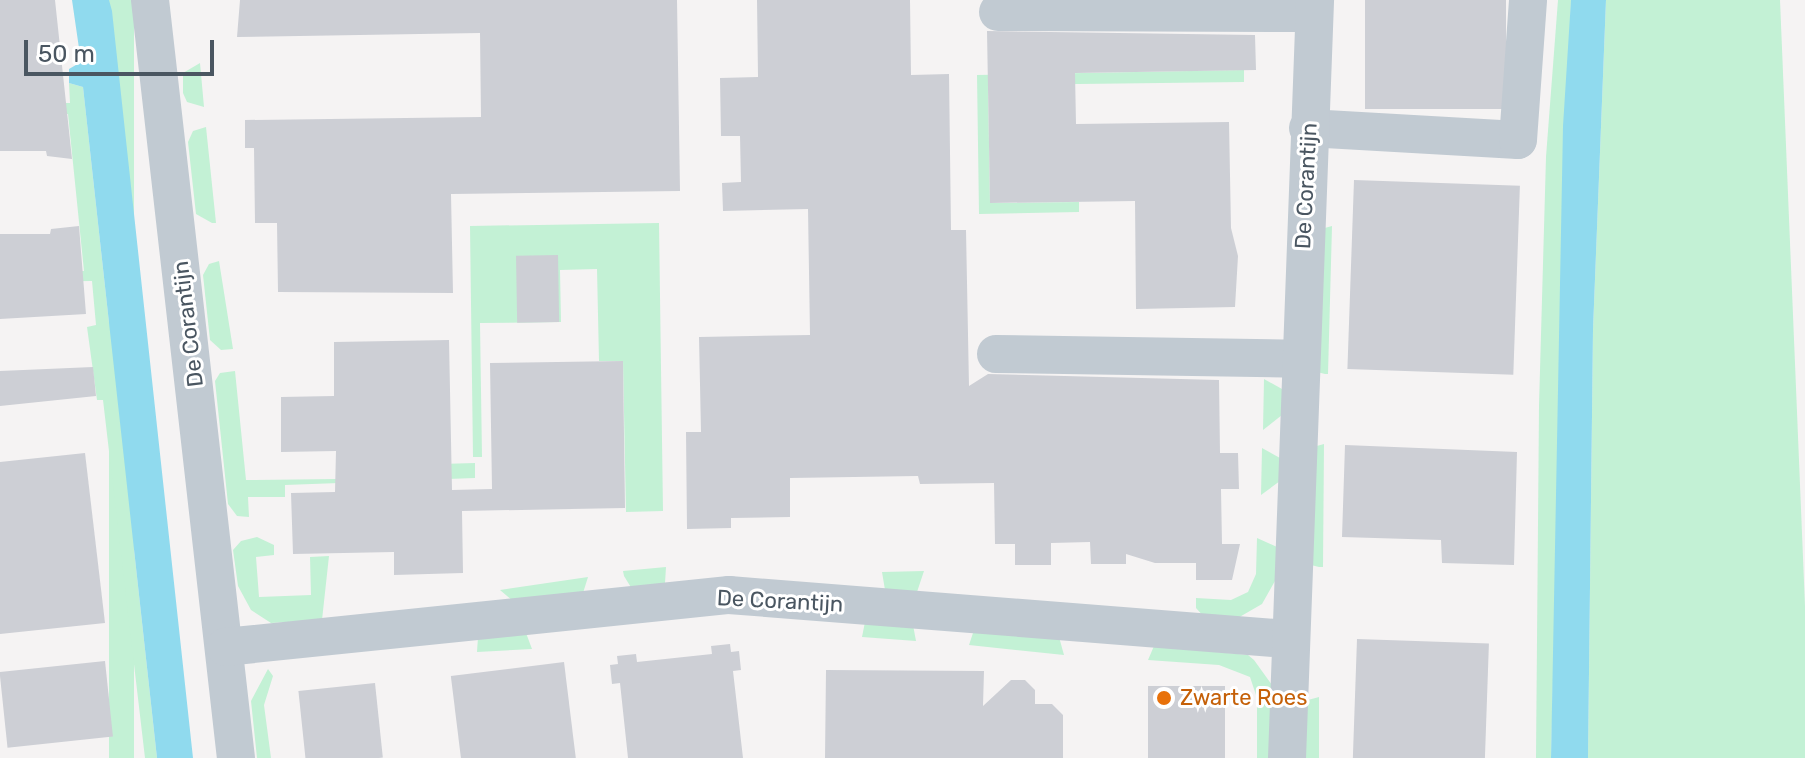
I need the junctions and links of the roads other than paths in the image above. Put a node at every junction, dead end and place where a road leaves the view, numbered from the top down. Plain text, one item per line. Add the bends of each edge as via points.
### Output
1 (150, 0) edge
2 (1528, 0) edge
3 (1314, 6) edge
4 (998, 12) dead end
5 (1308, 128) junction
6 (996, 354) dead end
7 (1298, 359) junction
8 (1287, 639) junction
9 (225, 647) junction
10 (236, 758) edge
11 (1287, 758) edge

1 - 9 street, De Corantijn
2 - 5 street via 1518,140
3 - 4 street, De Corantijn
3 - 5 street, De Corantijn
5 - 7 street, De Corantijn
6 - 7 street
7 - 8 street, De Corantijn
8 - 9 street, De Corantijn via 729,595
8 - 11 street, De Corantijn
9 - 10 street, De Corantijn

